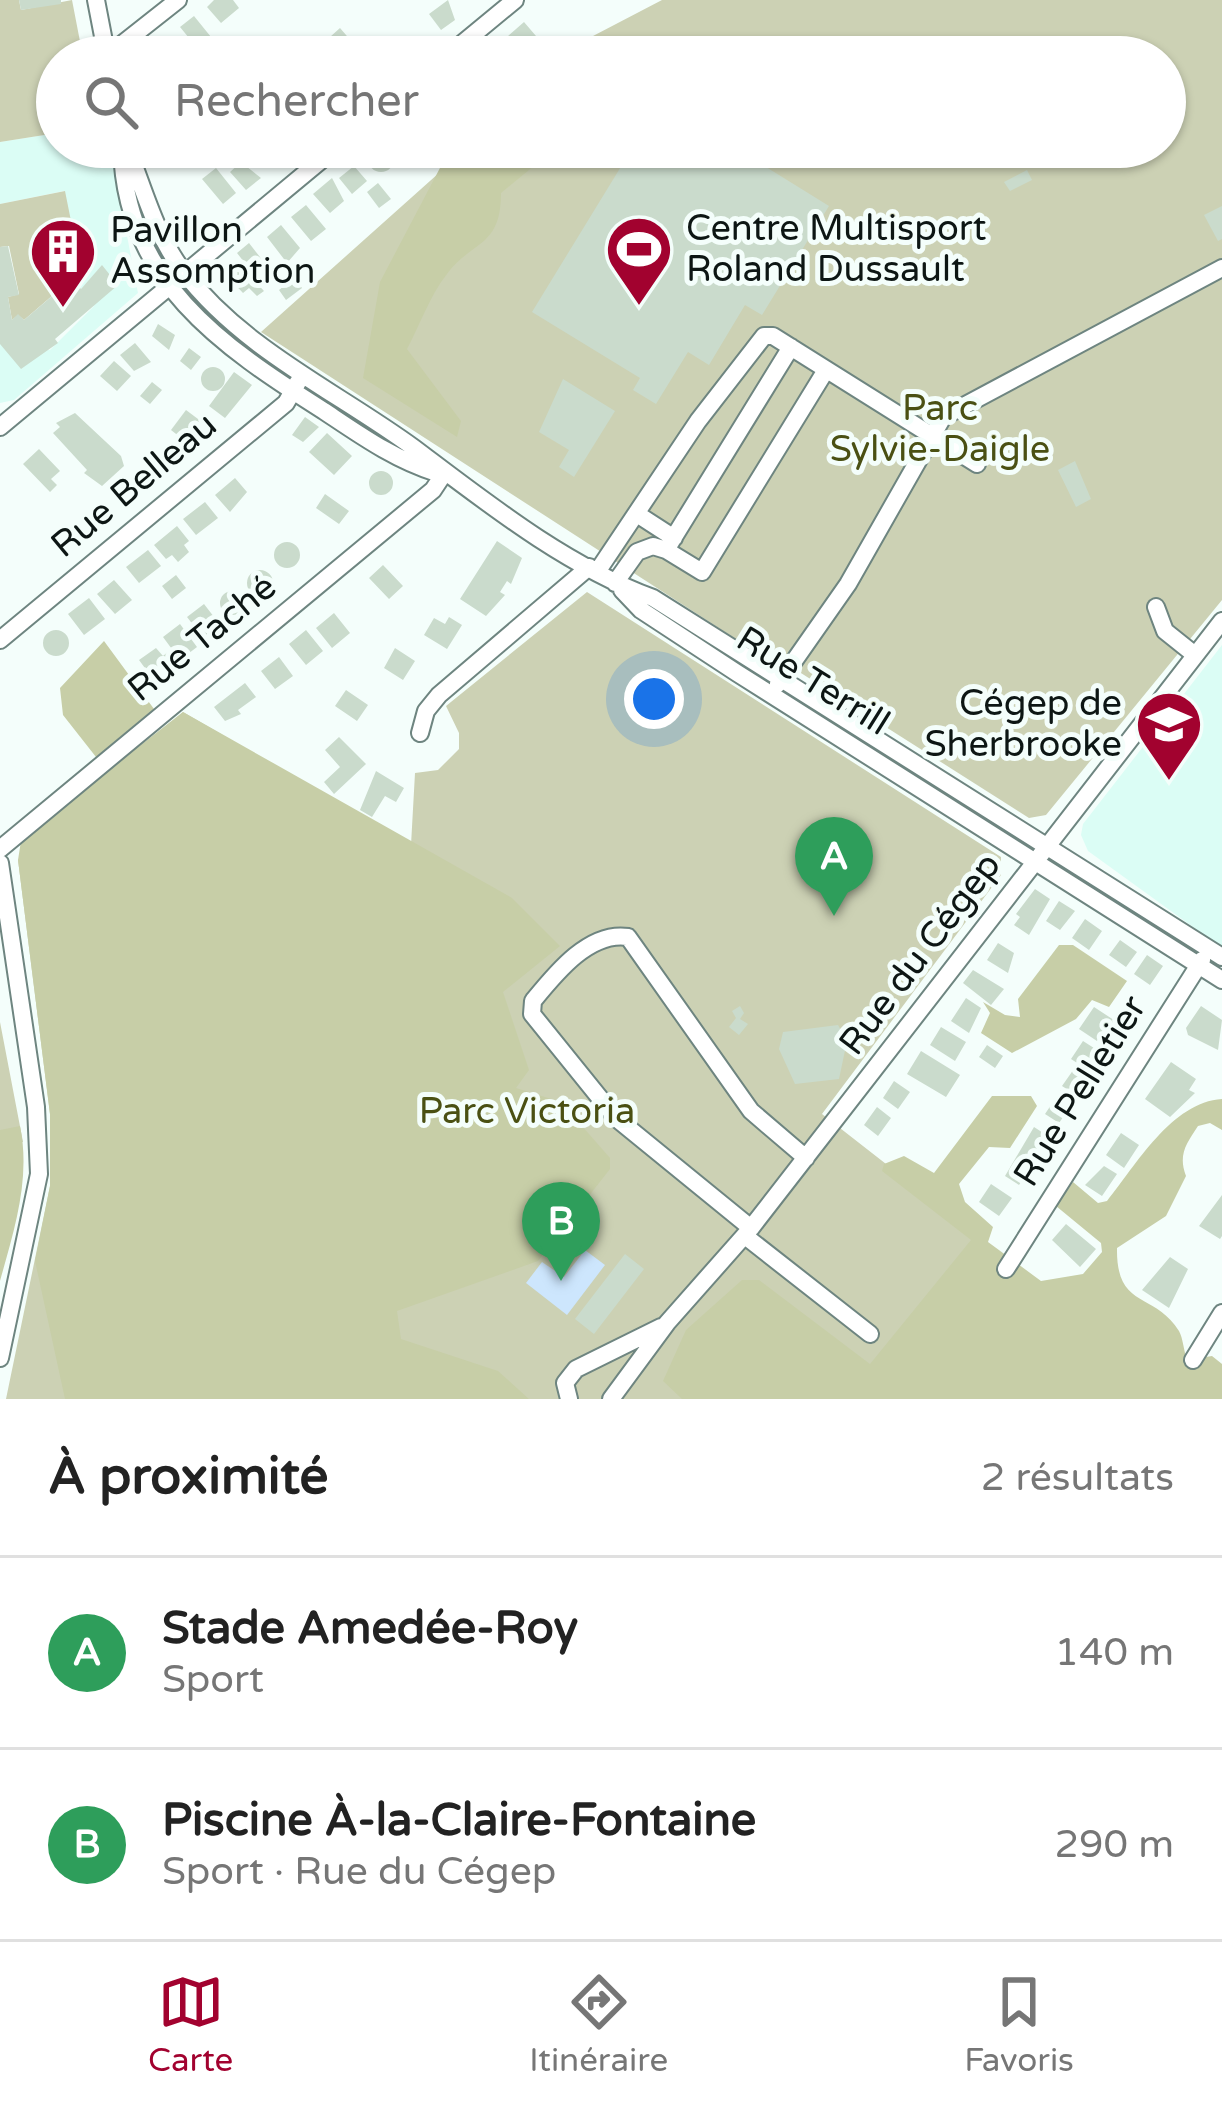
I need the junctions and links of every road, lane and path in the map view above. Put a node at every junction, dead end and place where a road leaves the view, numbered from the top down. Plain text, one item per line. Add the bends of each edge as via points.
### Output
1 (96, 0) edge
2 (178, 0) edge
3 (515, 0) edge
4 (103, 36) edge
5 (132, 36) edge
6 (471, 36) edge
7 (123, 168) edge
8 (133, 168) edge
9 (312, 168) edge
10 (1222, 268) edge
11 (185, 274) junction
12 (167, 288) junction
13 (791, 347) junction
14 (826, 370) junction
15 (303, 375) junction
16 (293, 392) junction
17 (0, 427) edge
18 (931, 435) junction
19 (977, 464) dead end
20 (443, 475) junction
21 (637, 514) junction
22 (670, 544) junction
23 (593, 570) junction
24 (616, 584) junction
25 (1156, 607) dead end
26 (1222, 621) edge
27 (0, 640) edge
28 (1195, 655) junction
29 (782, 679) junction
30 (770, 694) junction
31 (420, 733) dead end
32 (1046, 843) junction
33 (0, 850) edge
34 (1034, 858) junction
35 (0, 863) edge
36 (1210, 957) edge
37 (1222, 980) edge
38 (806, 1158) junction
39 (748, 1232) junction
40 (1006, 1269) dead end
41 (1222, 1312) edge
42 (667, 1324) junction
43 (870, 1334) dead end
44 (0, 1358) edge
45 (1192, 1360) dead end
46 (569, 1399) edge
47 (611, 1399) edge

1 - 4 street
2 - 5 street
3 - 6 street
7 - 12 street, Rue Terrill via 134,223
8 - 11 street, Rue Terrill
9 - 11 street
10 - 18 street via 963,402
11 - 12 street
11 - 15 street, Rue Terrill via 234,325
12 - 16 street, Rue Terrill via 208,332
12 - 17 street
13 - 14 street
13 - 21 street via 773,336 756,340
13 - 22 street
14 - 18 street
14 - 22 street via 702,572
15 - 16 street, Rue Belleau
15 - 20 street, Rue Terrill
16 - 20 street, Rue Terrill via 406,464
16 - 27 street, Rue Belleau
18 - 19 street
18 - 29 street via 848,584
20 - 23 street, Rue Terrill
20 - 33 street, Rue Taché
21 - 22 street
21 - 23 street
22 - 24 street via 637,552
23 - 24 street, Rue Terrill
23 - 31 street via 439,695
24 - 29 street, Rue Terrill via 653,598
24 - 30 street, Rue Terrill via 641,610
25 - 28 street via 1165,631
26 - 28 street, Rue du Cégep
28 - 32 street, Rue du Cégep
29 - 30 street
29 - 32 street, Rue Terrill
30 - 34 street, Rue Terrill
32 - 34 street, Rue du Cégep
32 - 36 street, Rue Terrill
34 - 36 street, Rue Terrill
34 - 38 street, Rue du Cégep
35 - 44 street via 39,1174
36 - 37 street, Rue Terrill
36 - 40 street, Rue Pelletier
38 - 39 street, Rue du Cégep
38 - 39 street via 752,1111 628,938 613,936 578,954 533,1001 532,1014 611,1114
39 - 42 street, Rue du Cégep
39 - 43 street
41 - 45 street
42 - 46 street, Rue du Cégep via 576,1369 565,1383
42 - 47 street, Rue du Cégep

